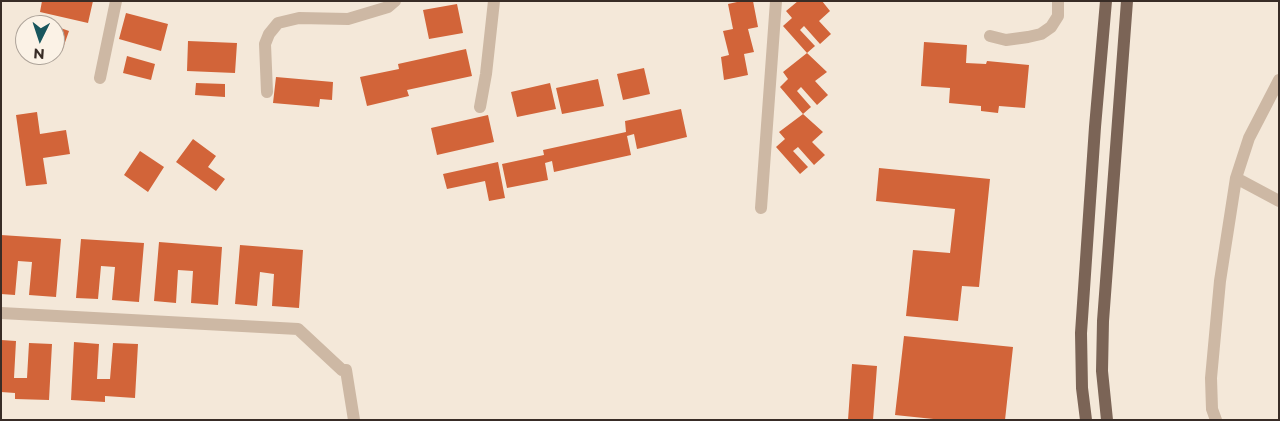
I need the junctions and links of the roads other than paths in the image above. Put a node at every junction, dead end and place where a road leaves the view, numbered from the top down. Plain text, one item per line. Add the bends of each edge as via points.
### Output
1 (116, 1) edge
2 (395, 1) edge
3 (494, 1) edge
4 (776, 1) edge
5 (1058, 1) edge
6 (1106, 1) edge
7 (1127, 1) edge
8 (990, 36) dead end
9 (100, 78) dead end
10 (1279, 80) edge
11 (267, 92) dead end
12 (480, 107) dead end
13 (1236, 178) junction
14 (1279, 202) edge
15 (761, 208) dead end
16 (1, 313) edge
17 (354, 420) edge
18 (1086, 420) edge
19 (1107, 420) edge
20 (1216, 420) edge

1 - 9 street
2 - 11 street via 388,7 348,19 298,18 278,24 269,34 266,44
3 - 12 street
4 - 15 street
5 - 8 street via 1058,16 1041,34 1006,40
6 - 18 main road via 1081,333
7 - 19 main road via 1103,321 1102,371
10 - 13 street via 1249,138
13 - 14 street
13 - 20 street via 1220,281 1212,378 1212,409
16 - 17 street via 298,329 342,370 346,370

